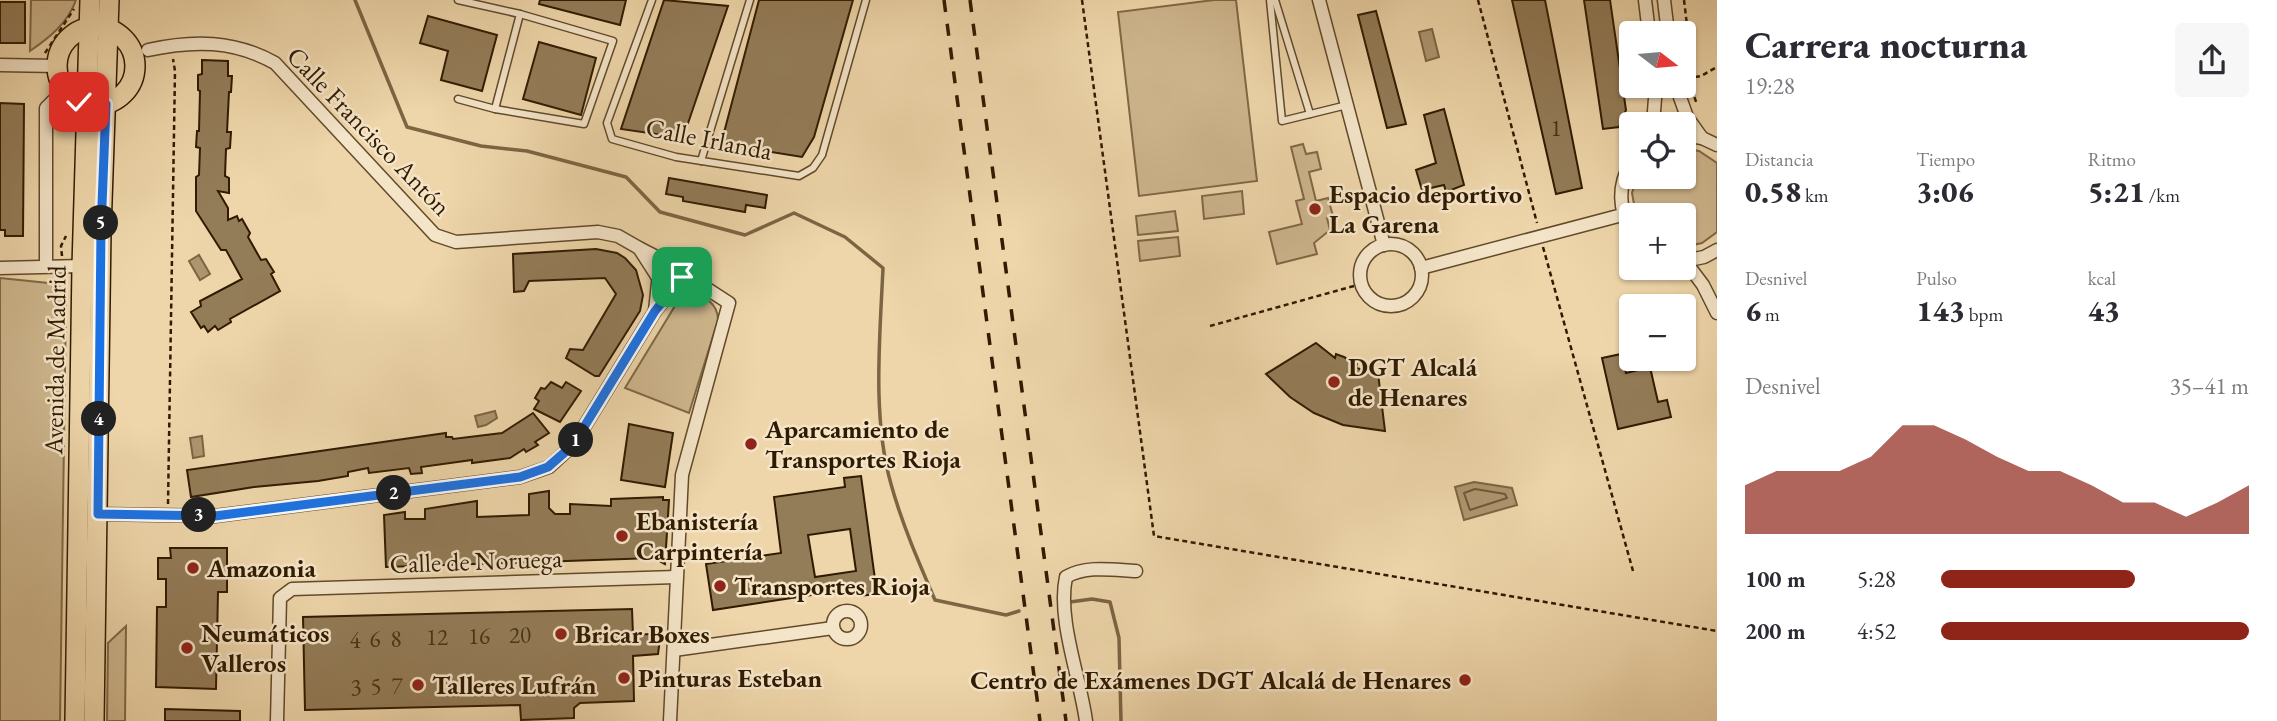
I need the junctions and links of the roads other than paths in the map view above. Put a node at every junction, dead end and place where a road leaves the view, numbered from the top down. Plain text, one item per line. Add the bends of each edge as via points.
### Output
1 (90, 0) edge
2 (109, 0) edge
3 (652, 0) edge
4 (750, 0) edge
5 (866, 0) edge
6 (1273, 0) edge
7 (1319, 0) edge
8 (1645, 0) edge
9 (1664, 0) edge
10 (463, 1) edge
11 (520, 14) junction
12 (1648, 21) edge
13 (1667, 21) edge
14 (99, 28) junction
15 (148, 50) dead end
16 (0, 65) edge
17 (57, 66) junction
18 (65, 89) junction
19 (1680, 98) edge
20 (458, 99) dead end
21 (97, 104) junction
22 (1347, 104) junction
23 (495, 109) junction
24 (1310, 114) junction
25 (1696, 137) edge
26 (1702, 138) junction
27 (1717, 145) edge
28 (701, 161) junction
29 (1619, 216) edge
30 (101, 230) junction
31 (1384, 245) junction
32 (639, 248) junction
33 (1717, 250) edge
34 (1696, 259) edge
35 (46, 266) junction
36 (82, 267) junction
37 (0, 268) edge
38 (1422, 268) junction
39 (679, 272) junction
40 (1696, 276) edge
41 (658, 280) junction
42 (672, 290) junction
43 (655, 311) junction
44 (1717, 313) edge
45 (98, 514) junction
46 (1136, 571) dead end
47 (676, 577) junction
48 (833, 628) dead end
49 (674, 650) junction
50 (75, 721) edge
51 (94, 721) edge
52 (277, 721) edge
53 (670, 721) edge
54 (1086, 721) edge

1 - 14 main road, Avenida de Madrid
2 - 14 main road, Avenida de Madrid
3 - 28 lane, Calle Irlanda via 607,122 612,139
4 - 28 lane
5 - 28 lane, Calle Irlanda via 822,155 813,168 799,176
6 - 24 lane
6 - 24 lane via 1282,121
7 - 22 street
8 - 12 street
9 - 13 street
10 - 11 lane
11 - 23 lane
11 - 23 lane via 613,41 584,124
14 - 17 main road via 71,36
14 - 21 main road, Avenida de Madrid
14 - 21 main road via 126,40 136,64 128,90 118,99
15 - 32 street, Calle Francisco Antón via 228,44 275,62 435,235 456,242 598,233 618,236
16 - 17 street
17 - 18 main road
18 - 21 main road via 74,98
18 - 35 street via 46,108
19 - 26 street
20 - 23 lane
21 - 30 main road, Avenida de Madrid
21 - 36 main road, Avenida de Madrid
22 - 24 lane
22 - 31 street
25 - 26 street
26 - 27 street
29 - 38 street
30 - 36 street
30 - 45 main road, Avenida de Madrid
31 - 38 street via 1412,252
31 - 38 street via 1367,256 1360,274 1373,301 1394,307 1413,298
32 - 39 street, Calle Francisco Antón
32 - 41 street
33 - 34 street
35 - 36 street
35 - 37 street
36 - 50 main road, Avenida de Madrid
39 - 41 street via 664,266
39 - 42 street via 681,284
39 - 47 street, Calle Francisco Antón via 729,303 682,475
40 - 44 street
41 - 42 street via 664,289
41 - 43 street
42 - 43 street
43 - 45 street via 573,445 548,467 520,477 215,516
45 - 51 main road, Avenida de Madrid
46 - 54 street via 1090,570 1066,577 1066,622
47 - 49 street
47 - 52 street, Calle de Noruega via 292,589 280,598
48 - 49 street
49 - 53 street

